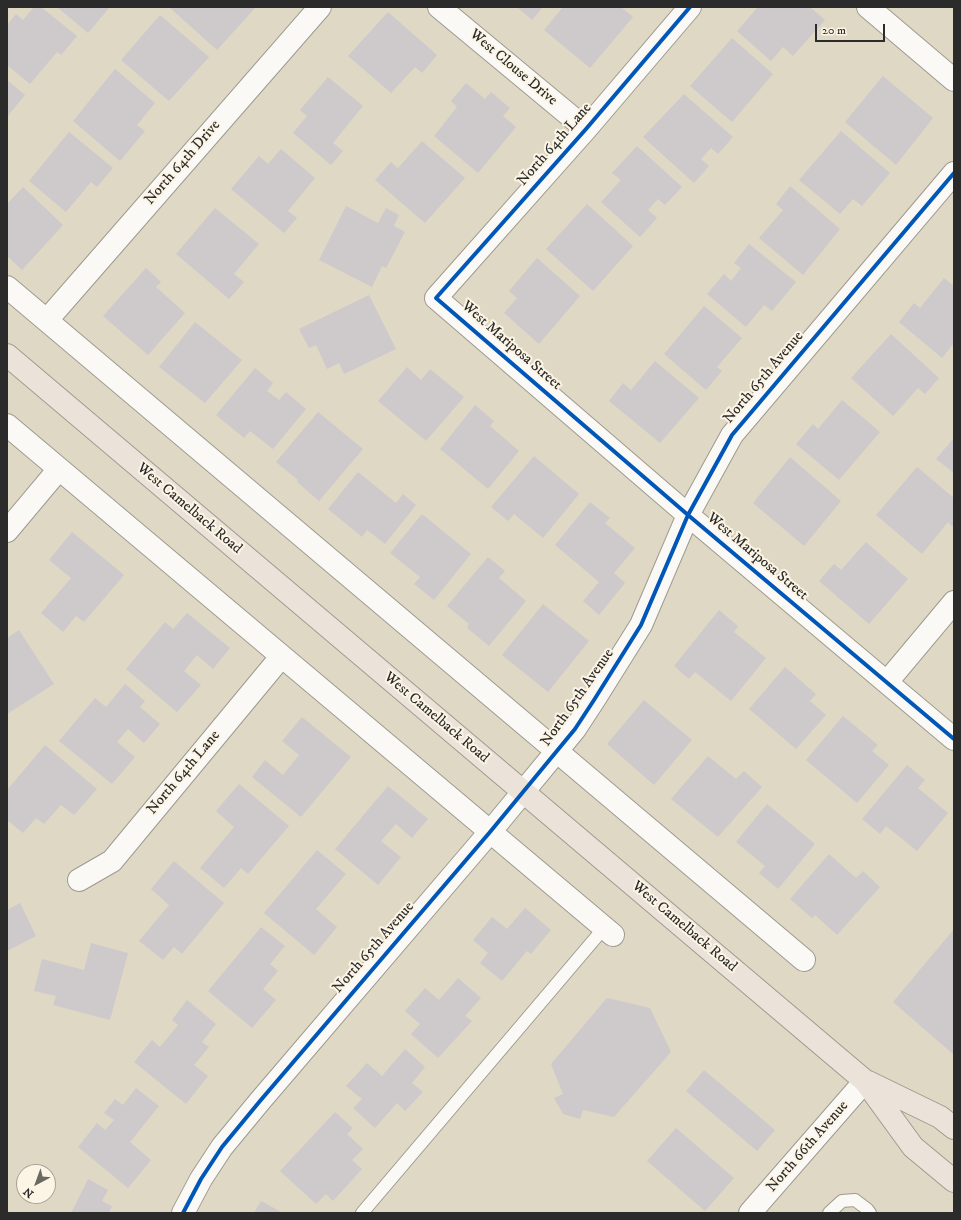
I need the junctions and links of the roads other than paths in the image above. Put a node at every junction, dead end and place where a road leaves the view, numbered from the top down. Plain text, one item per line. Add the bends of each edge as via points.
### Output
1 (320, 7) edge
2 (439, 7) edge
3 (690, 7) edge
4 (868, 7) edge
5 (954, 80) edge
6 (586, 129) junction
7 (954, 173) edge
8 (7, 287) edge
9 (436, 298) joint
10 (47, 320) junction
11 (7, 355) edge
12 (7, 425) edge
13 (59, 469) junction
14 (688, 514) junction
15 (7, 531) edge
16 (954, 602) edge
17 (281, 657) junction
18 (887, 682) junction
19 (954, 739) edge
20 (557, 750) junction
21 (523, 792) junction
22 (490, 832) junction
23 (79, 880) dead end
24 (608, 932) joint
25 (804, 960) dead end
26 (865, 1081) junction
27 (954, 1128) edge
28 (954, 1181) edge
29 (183, 1213) edge
30 (362, 1213) edge
31 (750, 1213) edge
32 (829, 1213) edge
33 (870, 1213) edge

1 - 10 street, North 64th Drive
2 - 6 street, West Clouse Drive
3 - 6 street, North 64th Lane
4 - 5 street
6 - 9 street, North 64th Lane
7 - 14 street, North 65th Avenue via 732,435
8 - 10 street
9 - 14 street, West Mariposa Street
10 - 20 street
11 - 21 main road, West Camelback Road
12 - 13 street
13 - 15 street
13 - 17 street
14 - 18 street, West Mariposa Street
14 - 20 street, North 65th Avenue via 641,625 575,729
16 - 18 street
17 - 22 street
17 - 23 street, North 64th Lane via 112,861
18 - 19 street, West Mariposa Street
20 - 21 street, North 65th Avenue
20 - 25 street
21 - 22 street, North 65th Avenue
21 - 26 main road, West Camelback Road
22 - 24 street
22 - 29 street, North 65th Avenue via 222,1147
24 - 30 lane
26 - 27 main road, West Camelback Road via 940,1117
26 - 28 main road, West Camelback Road via 914,1147
26 - 31 street, North 66th Avenue
32 - 33 lane via 842,1202 855,1200

